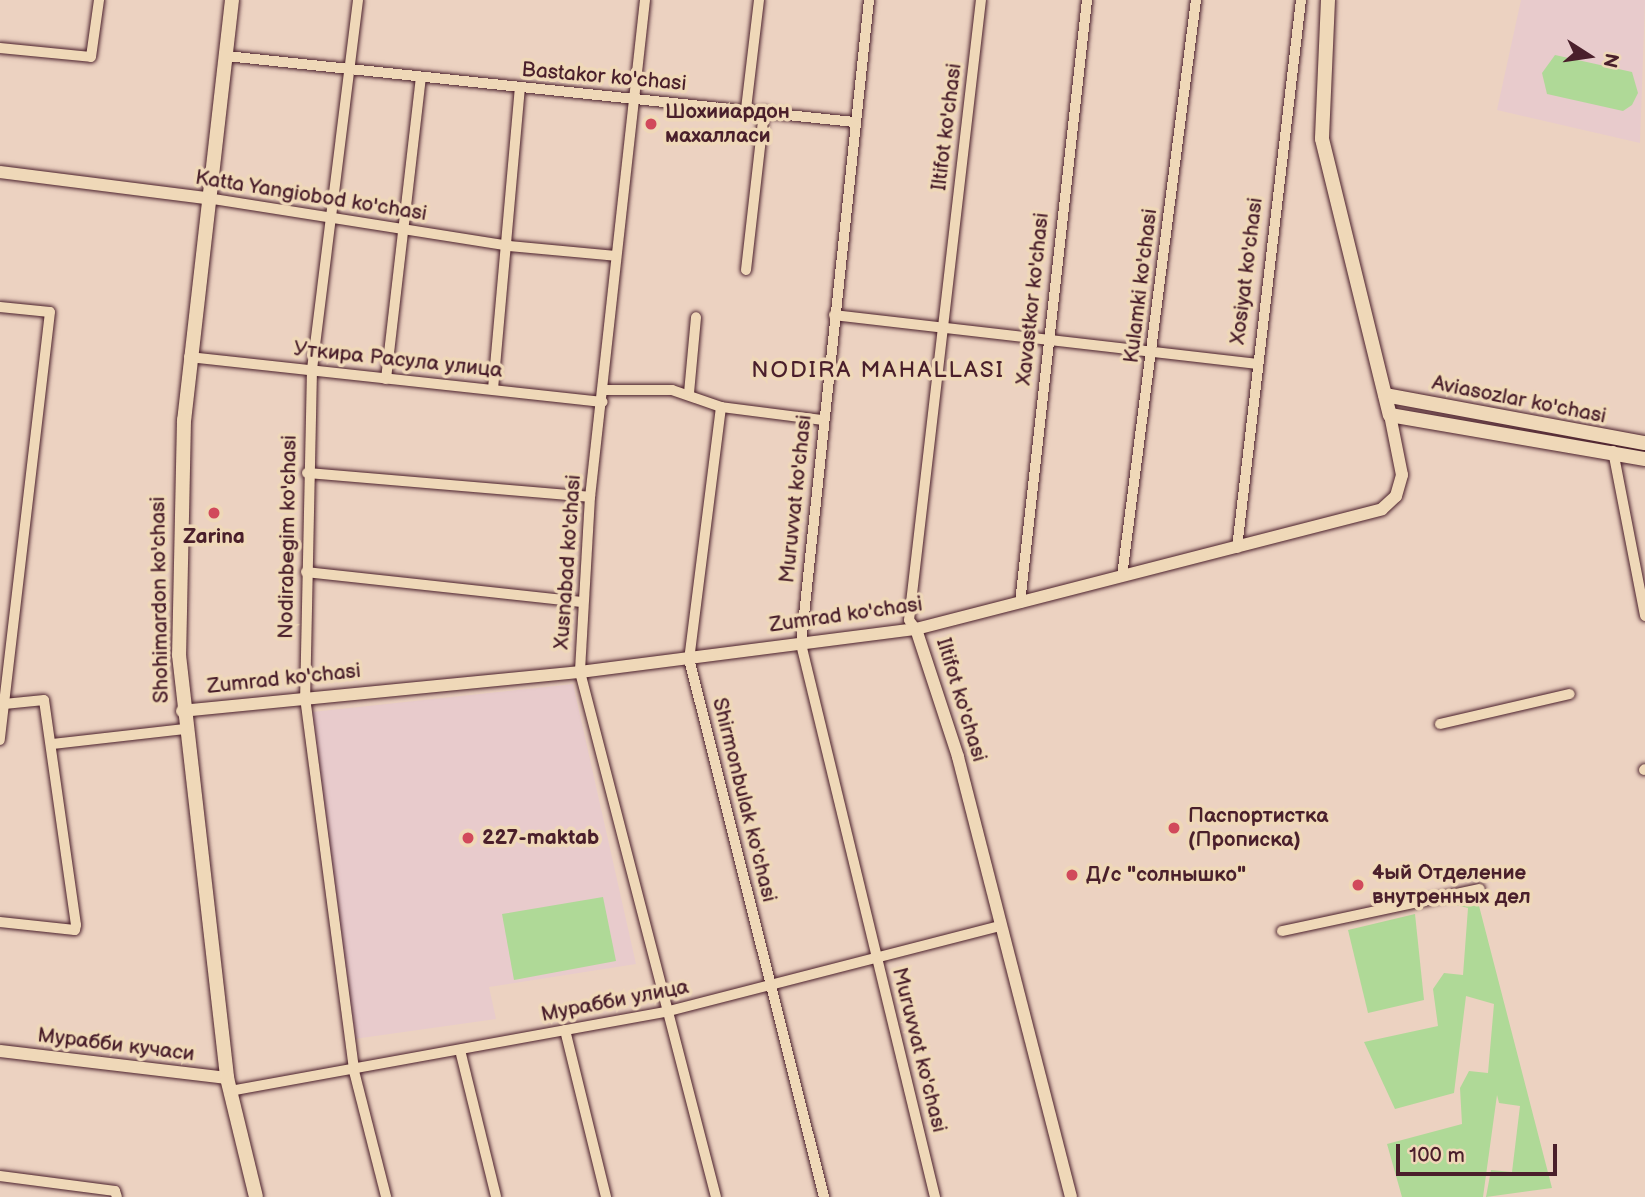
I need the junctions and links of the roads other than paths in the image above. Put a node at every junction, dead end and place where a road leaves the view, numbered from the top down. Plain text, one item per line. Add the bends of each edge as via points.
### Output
1 (99, 0) edge
2 (232, 0) edge
3 (358, 0) edge
4 (645, 0) edge
5 (759, 0) edge
6 (869, 0) edge
7 (981, 0) edge
8 (1087, 0) edge
9 (1196, 0) edge
10 (1301, 0) edge
11 (1328, 0) edge
12 (0, 48) edge
13 (226, 55) junction
14 (349, 71) junction
15 (421, 78) junction
16 (520, 89) junction
17 (633, 99) junction
18 (746, 109) junction
19 (764, 111) junction
20 (855, 122) junction
21 (0, 172) edge
22 (206, 198) junction
23 (327, 217) junction
24 (406, 230) junction
25 (509, 246) junction
26 (616, 256) junction
27 (746, 270) dead end
28 (0, 307) edge
29 (834, 315) junction
30 (696, 317) dead end
31 (942, 329) junction
32 (1047, 341) junction
33 (1153, 355) junction
34 (189, 357) junction
35 (1257, 364) junction
36 (312, 369) junction
37 (386, 379) junction
38 (493, 389) junction
39 (605, 390) junction
40 (689, 393) junction
41 (1385, 395) junction
42 (603, 402) junction
43 (721, 407) junction
44 (1390, 415) junction
45 (822, 420) junction
46 (1615, 440) junction
47 (1645, 443) edge
48 (1613, 455) junction
49 (1645, 459) edge
50 (307, 473) junction
51 (590, 497) junction
52 (1237, 548) junction
53 (306, 572) junction
54 (1122, 576) junction
55 (580, 602) junction
56 (1020, 603) junction
57 (1645, 616) edge
58 (916, 629) junction
59 (801, 644) junction
60 (689, 659) junction
61 (580, 672) junction
62 (1570, 694) dead end
63 (305, 697) junction
64 (4, 704) junction
65 (182, 711) junction
66 (1440, 724) dead end
67 (184, 729) junction
68 (0, 740) edge
69 (53, 744) junction
70 (1480, 890) dead end
71 (0, 922) edge
72 (1001, 926) junction
73 (1282, 931) dead end
74 (877, 958) junction
75 (769, 986) junction
76 (670, 1012) junction
77 (565, 1030) junction
78 (0, 1051) edge
79 (460, 1051) junction
80 (354, 1071) junction
81 (229, 1084) junction
82 (0, 1176) edge
83 (72, 1191) edge
84 (117, 1197) edge
85 (257, 1197) edge
86 (386, 1197) edge
87 (496, 1197) edge
88 (606, 1197) edge
89 (716, 1197) edge
90 (824, 1197) edge
91 (935, 1197) edge
92 (1070, 1197) edge

1 - 12 street via 91,57
2 - 13 main road, Shohimardon ko'chasi
3 - 14 street, Nodirabegim ko'chasi
4 - 17 street, Xusnabad ko'chasi
5 - 18 street
6 - 20 street, Muruvvat ko'chasi
7 - 31 street, Iltifot ko'chasi
8 - 32 street, Xavastkor ko'chasi
9 - 33 street, Kulamki ko'chasi
10 - 35 street, Xosiyat ko'chasi
11 - 41 main road via 1322,139
13 - 14 street, Bastakor ko'chasi
13 - 22 main road, Shohimardon ko'chasi
14 - 15 street, Bastakor ko'chasi
14 - 23 street, Nodirabegim ko'chasi
15 - 16 street, Bastakor ko'chasi
15 - 24 street
16 - 17 street, Bastakor ko'chasi
16 - 25 street
17 - 18 street, Bastakor ko'chasi
17 - 26 street, Xusnabad ko'chasi
18 - 19 street, Bastakor ko'chasi
19 - 20 street, Bastakor ko'chasi
19 - 27 street
20 - 29 street, Muruvvat ko'chasi
21 - 22 street, Katta Yangiobod ko'chasi
22 - 23 street, Katta Yangiobod ko'chasi
22 - 34 main road, Shohimardon ko'chasi
23 - 24 street, Katta Yangiobod ko'chasi
23 - 36 street, Nodirabegim ko'chasi
24 - 25 street, Katta Yangiobod ko'chasi
24 - 37 street
25 - 26 street, Katta Yangiobod ko'chasi
25 - 38 street
26 - 39 street, Xusnabad ko'chasi
28 - 64 street via 51,312
29 - 31 street
29 - 45 street, Muruvvat ko'chasi
30 - 40 street
31 - 32 street
31 - 58 street, Iltifot ko'chasi via 909,620
32 - 33 street
32 - 56 street, Xavastkor ko'chasi
33 - 35 street
33 - 54 street, Kulamki ko'chasi
34 - 36 street, Уткира Расула улица
34 - 65 main road, Shohimardon ko'chasi via 178,539
35 - 52 street, Xosiyat ko'chasi
36 - 37 street, Уткира Расула улица
36 - 50 street, Nodirabegim ko'chasi
37 - 38 street, Уткира Расула улица
38 - 42 street, Уткира Расула улица
39 - 40 street
39 - 42 street, Xusnabad ko'chasi
40 - 43 street
41 - 44 main road, Zumrad ko'chasi
41 - 46 main road, Aviasozlar ko'chasi
42 - 51 street, Xusnabad ko'chasi
43 - 45 street
43 - 60 street, Shirmonbulak ko'chasi
44 - 48 main road, Aviasozlar ko'chasi
44 - 52 street, Zumrad ko'chasi via 1402,475 1391,503
45 - 59 street, Muruvvat ko'chasi
46 - 47 main road, Aviasozlar ko'chasi
46 - 48 street
48 - 49 main road, Aviasozlar ko'chasi
48 - 57 street
50 - 51 street
50 - 53 street, Nodirabegim ko'chasi
51 - 55 street, Xusnabad ko'chasi
52 - 54 street, Zumrad ko'chasi
53 - 55 street
53 - 63 street, Nodirabegim ko'chasi
54 - 56 street, Zumrad ko'chasi
55 - 61 street, Xusnabad ko'chasi
56 - 58 street, Zumrad ko'chasi
58 - 59 street, Zumrad ko'chasi
58 - 72 street, Iltifot ko'chasi via 958,757
59 - 60 street, Zumrad ko'chasi
59 - 74 street, Muruvvat ko'chasi
60 - 61 street, Zumrad ko'chasi
60 - 75 street, Shirmonbulak ko'chasi
61 - 63 street, Zumrad ko'chasi
61 - 76 street, Xusnabad ko'chasi
62 - 66 street
63 - 65 street, Zumrad ko'chasi
63 - 80 street, Nodirabegim ko'chasi
64 - 68 street
64 - 69 street via 44,700
65 - 67 main road, Shohimardon ko'chasi
67 - 69 street
67 - 81 main road, Shohimardon ko'chasi
69 - 71 street via 76,928
70 - 73 street
72 - 74 street, Мурабби улица
72 - 92 street, Iltifot ko'chasi
74 - 75 street, Мурабби улица
74 - 91 street, Muruvvat ko'chasi
75 - 76 street, Мурабби улица
75 - 90 street, Shirmonbulak ko'chasi
76 - 77 street, Мурабби улица
76 - 89 street, Xusnabad ko'chasi
77 - 79 street, Мурабби улица
77 - 88 street
78 - 81 street, Мурабби кучаси
79 - 80 street, Мурабби улица
79 - 87 street
80 - 81 street, Мурабби улица
80 - 86 street, Nodirabegim ko'chasi
81 - 85 main road, Shohimardon ko'chasi
82 - 83 street
83 - 84 street via 114,1191

